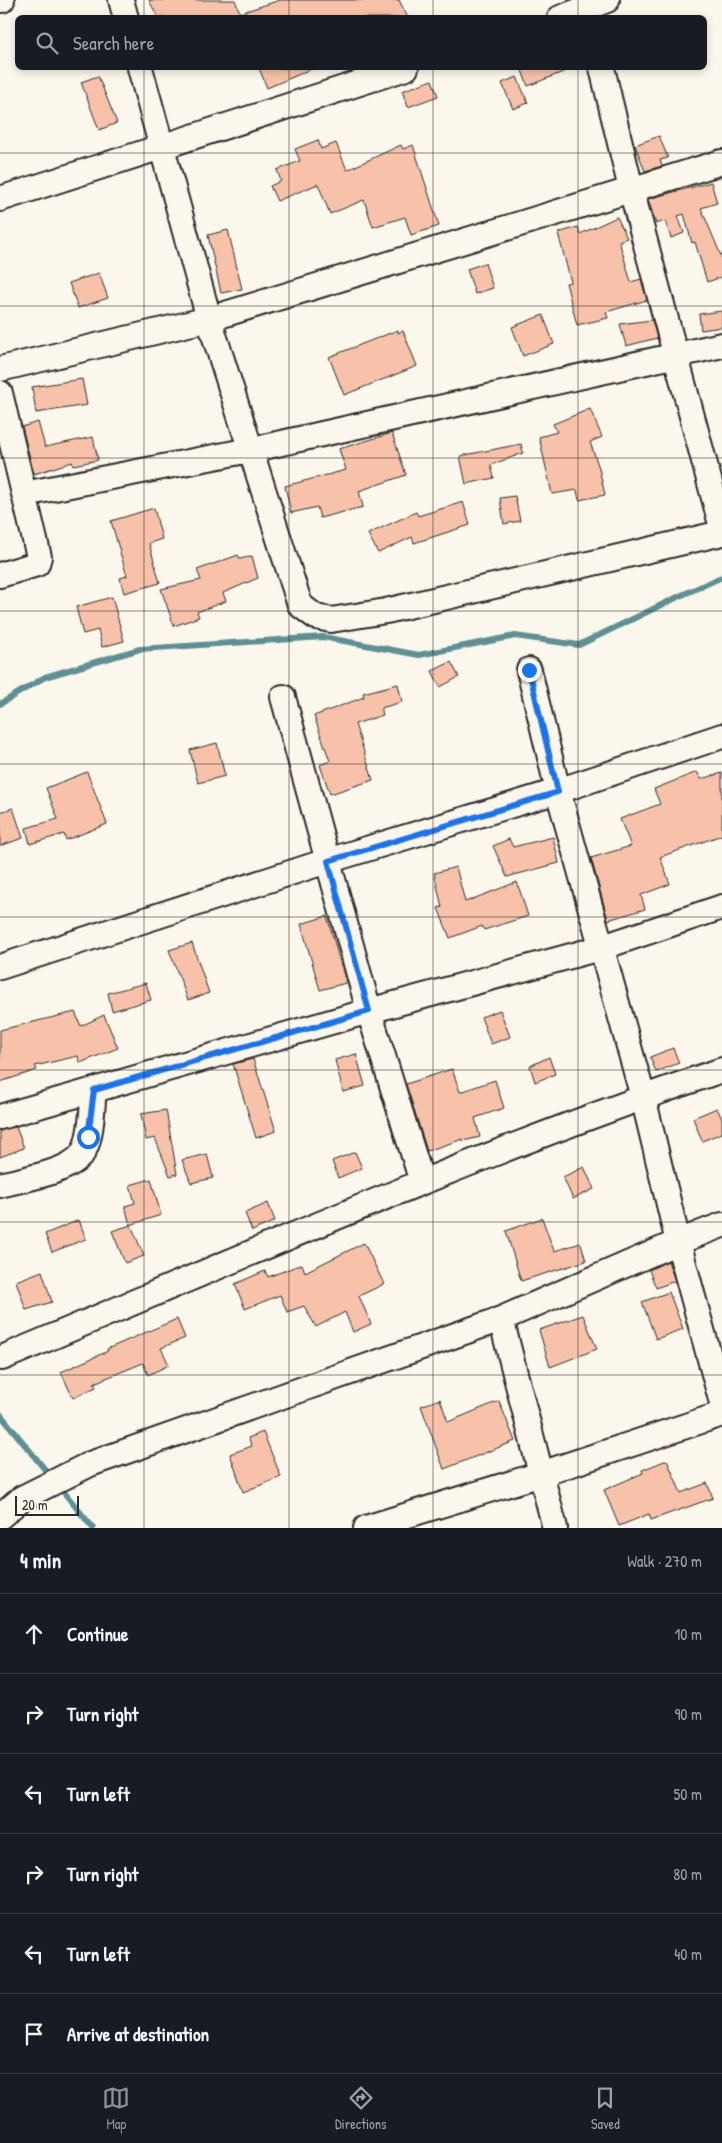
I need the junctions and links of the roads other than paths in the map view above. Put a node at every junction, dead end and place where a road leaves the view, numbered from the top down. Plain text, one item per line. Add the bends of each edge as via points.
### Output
1 (121, 0) edge
2 (595, 9) edge
3 (125, 15) edge
4 (572, 15) edge
5 (141, 70) edge
6 (400, 70) edge
7 (602, 70) edge
8 (162, 148) junction
9 (722, 162) edge
10 (631, 189) junction
11 (0, 199) edge
12 (209, 319) junction
13 (722, 345) edge
14 (675, 356) junction
15 (0, 369) edge
16 (0, 392) edge
17 (250, 450) junction
18 (24, 494) junction
19 (722, 528) edge
20 (722, 533) edge
21 (0, 575) edge
22 (529, 670) dead end
23 (283, 697) dead end
24 (722, 736) edge
25 (558, 792) junction
26 (328, 861) junction
27 (722, 907) edge
28 (600, 948) junction
29 (0, 967) edge
30 (369, 1011) junction
31 (722, 1070) edge
32 (94, 1090) junction
33 (643, 1096) junction
34 (0, 1117) edge
35 (422, 1182) junction
36 (0, 1185) edge
37 (722, 1225) edge
38 (678, 1242) junction
39 (501, 1319) junction
40 (2, 1358) dead end
41 (722, 1402) edge
42 (722, 1414) edge
43 (541, 1474) junction
44 (0, 1517) edge
45 (366, 1528) edge
46 (555, 1528) edge

1 - 3 street
2 - 4 street
5 - 8 street
6 - 8 street
7 - 10 street
8 - 11 street
8 - 12 street
9 - 10 street
10 - 12 street
10 - 14 street
12 - 15 street
12 - 17 street
13 - 14 street
14 - 17 street
14 - 19 street
16 - 18 street
17 - 18 street
17 - 20 street via 300,605 316,617 330,620 386,611
18 - 21 street via 39,557 36,564
22 - 25 street
23 - 26 street
24 - 25 street
25 - 26 street
25 - 28 street
26 - 29 street
26 - 30 street
27 - 28 street
28 - 30 street
28 - 33 street
30 - 32 street
30 - 35 street
31 - 33 street
32 - 34 street
32 - 36 street via 88,1137 82,1154 64,1168
33 - 35 street
33 - 38 street
35 - 40 street
37 - 38 street
38 - 39 street
38 - 41 street
39 - 43 street
39 - 44 street via 90,1464 22,1498
42 - 43 street
43 - 45 street
43 - 46 street

